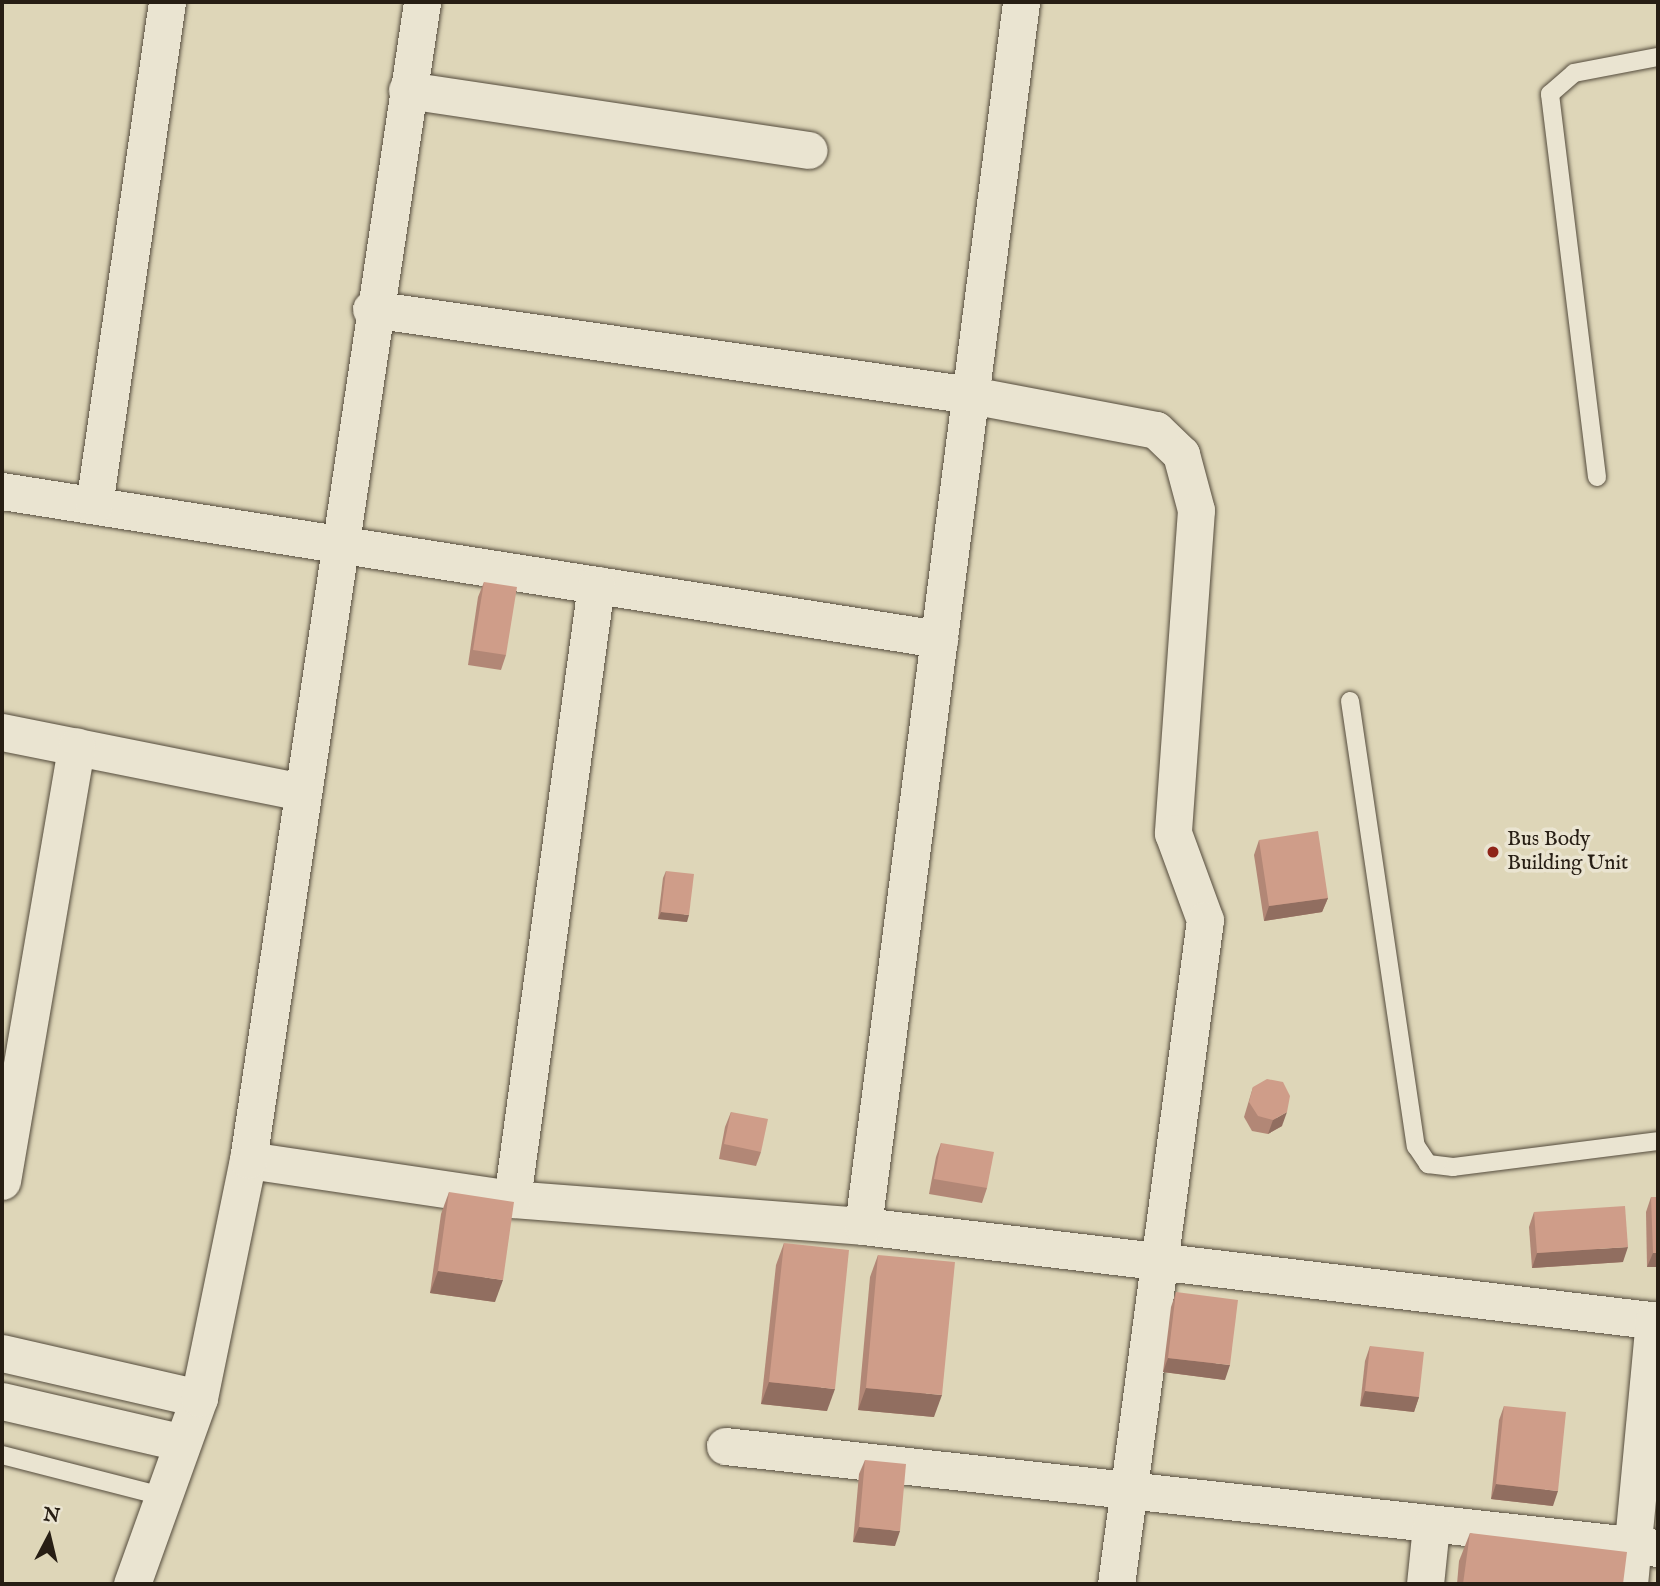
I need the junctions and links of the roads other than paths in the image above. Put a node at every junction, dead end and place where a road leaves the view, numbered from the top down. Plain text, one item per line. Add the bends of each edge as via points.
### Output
1 (167, 2) edge
2 (422, 2) edge
3 (1021, 2) edge
4 (1658, 57) edge
5 (407, 90) junction
6 (809, 150) dead end
7 (371, 309) junction
8 (971, 395) junction
9 (1597, 477) dead end
10 (2, 491) edge
11 (94, 505) junction
12 (340, 544) junction
13 (596, 585) junction
14 (939, 639) junction
15 (1350, 701) dead end
16 (2, 732) edge
17 (76, 746) junction
18 (302, 792) junction
19 (1658, 1141) edge
20 (248, 1160) junction
21 (2, 1181) edge
22 (512, 1199) junction
23 (863, 1226) junction
24 (1160, 1261) junction
25 (1656, 1321) edge
26 (2, 1353) edge
27 (199, 1398) junction
28 (2, 1401) edge
29 (178, 1442) junction
30 (725, 1446) dead end
31 (2, 1455) edge
32 (1129, 1495) junction
33 (162, 1496) junction
34 (1431, 1526) junction
35 (1645, 1547) edge
36 (132, 1584) edge
37 (1116, 1584) edge
38 (1425, 1584) edge
39 (1629, 1584) edge

1 - 11 street
2 - 5 street
3 - 8 street
4 - 9 lane via 1574,73 1550,94
5 - 6 street
5 - 7 street
7 - 8 street
7 - 12 street
8 - 14 street
8 - 24 street via 1156,430 1181,454 1196,510 1173,833 1205,920
10 - 11 street
11 - 12 street
12 - 13 street
12 - 18 street
13 - 14 street
13 - 22 street
14 - 23 street
15 - 19 lane via 1416,1146 1428,1164 1453,1167
16 - 17 street
17 - 18 street
17 - 21 street
18 - 20 street
20 - 22 street
20 - 27 street
22 - 23 street
23 - 24 street
24 - 25 street
24 - 32 street
25 - 35 street
26 - 27 street
27 - 29 street
28 - 29 street
29 - 33 street
30 - 32 street
31 - 33 lane
32 - 34 street
32 - 37 street
33 - 36 street
34 - 35 street
34 - 38 street
35 - 39 street

